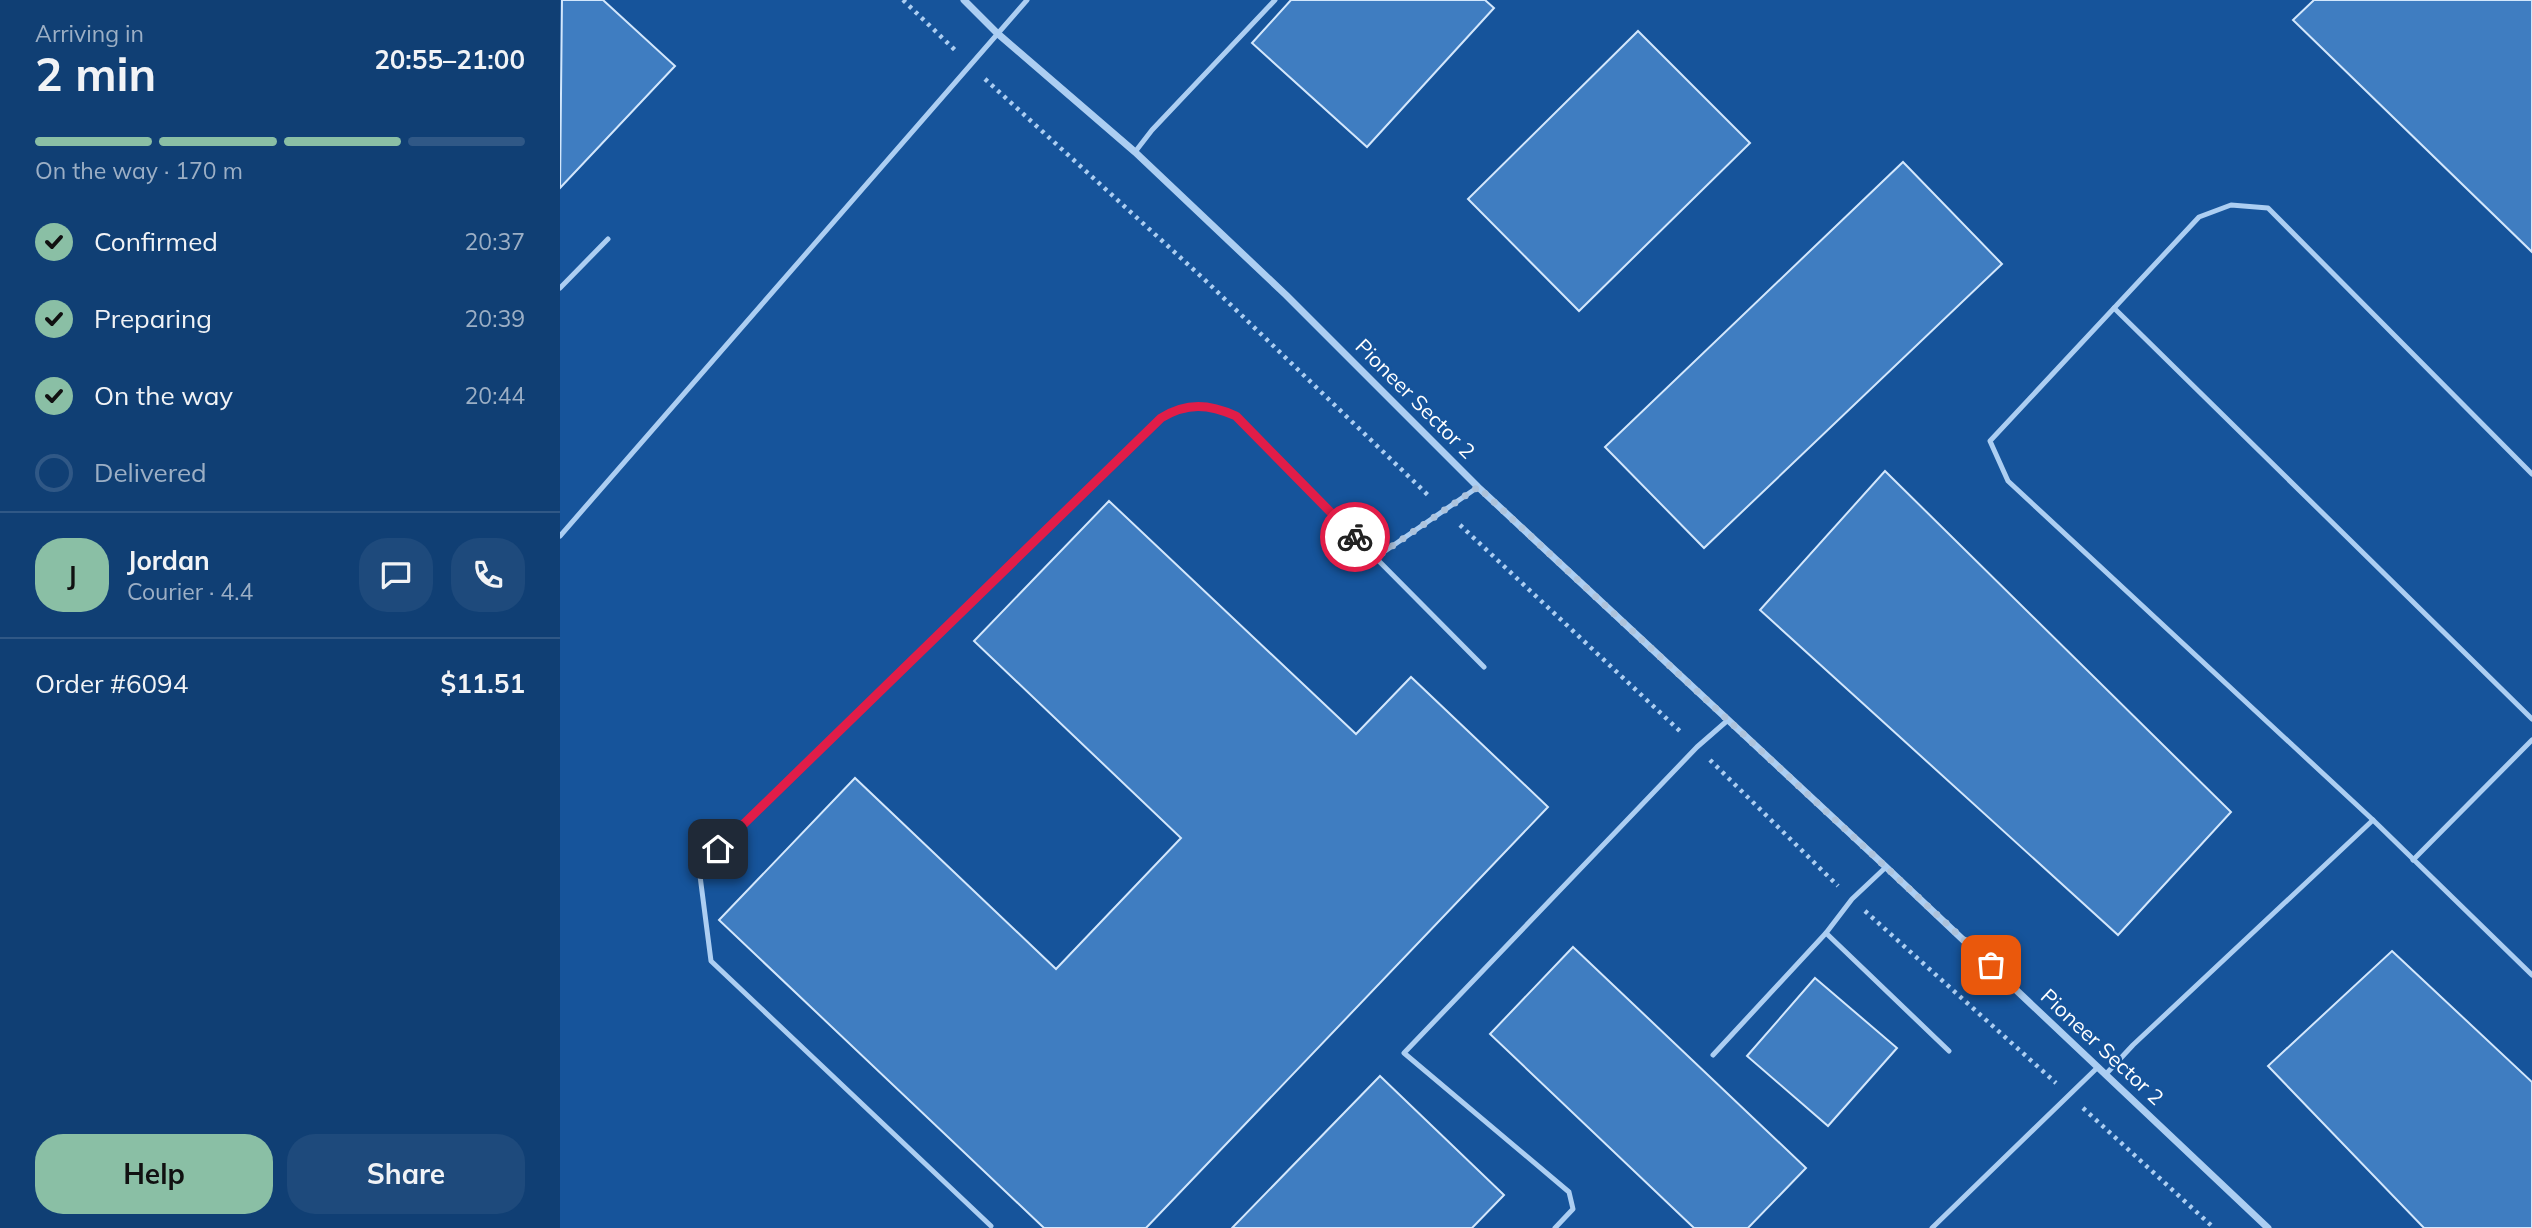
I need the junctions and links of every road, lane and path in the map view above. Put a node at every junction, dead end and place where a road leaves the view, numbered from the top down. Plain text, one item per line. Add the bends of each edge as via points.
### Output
1 (903, 0) edge
2 (964, 0) edge
3 (1027, 0) edge
4 (1275, 0) edge
5 (997, 33) junction
6 (970, 65) junction
7 (1135, 152) junction
8 (608, 239) dead end
9 (560, 288) edge
10 (2115, 308) junction
11 (2532, 474) edge
12 (1478, 487) junction
13 (1444, 510) junction
14 (560, 536) edge
15 (1375, 558) junction
16 (1484, 667) dead end
17 (2532, 719) edge
18 (1728, 720) junction
19 (2532, 740) edge
20 (1697, 747) junction
21 (2373, 820) junction
22 (2413, 860) junction
23 (1886, 867) junction
24 (1852, 899) junction
25 (1826, 933) junction
26 (1929, 968) dead end
27 (2532, 975) edge
28 (1949, 1051) dead end
29 (1713, 1055) dead end
30 (2098, 1067) junction
31 (2106, 1074) junction
32 (991, 1226) edge
33 (1555, 1228) edge
34 (1932, 1228) edge
35 (2268, 1228) edge

1 - 6 path
2 - 5 street, Pioneer Sector 2
3 - 5 lane
4 - 7 lane
5 - 6 lane
5 - 7 street, Pioneer Sector 2
6 - 13 path via 1205,280
6 - 14 lane
7 - 12 street, Pioneer Sector 2
8 - 9 lane
10 - 11 lane via 2199,218 2231,205 2268,208
10 - 17 lane
10 - 21 lane via 1990,441 2008,481
12 - 13 lane
12 - 18 street, Pioneer Sector 2
13 - 15 lane
13 - 20 path
15 - 16 lane
15 - 32 lane via 1236,416 1217,408 1177,408 1161,418 699,868 710,961
18 - 20 lane
18 - 23 street, Pioneer Sector 2
19 - 22 lane
20 - 24 path
20 - 33 lane via 1404,1053 1569,1192 1573,1209
21 - 22 lane
21 - 31 lane
22 - 27 lane
23 - 24 lane
23 - 30 street, Pioneer Sector 2
24 - 25 lane
24 - 26 path
25 - 28 lane
25 - 29 lane
30 - 31 street, Pioneer Sector 2
30 - 34 lane
31 - 35 street, Pioneer Sector 2

